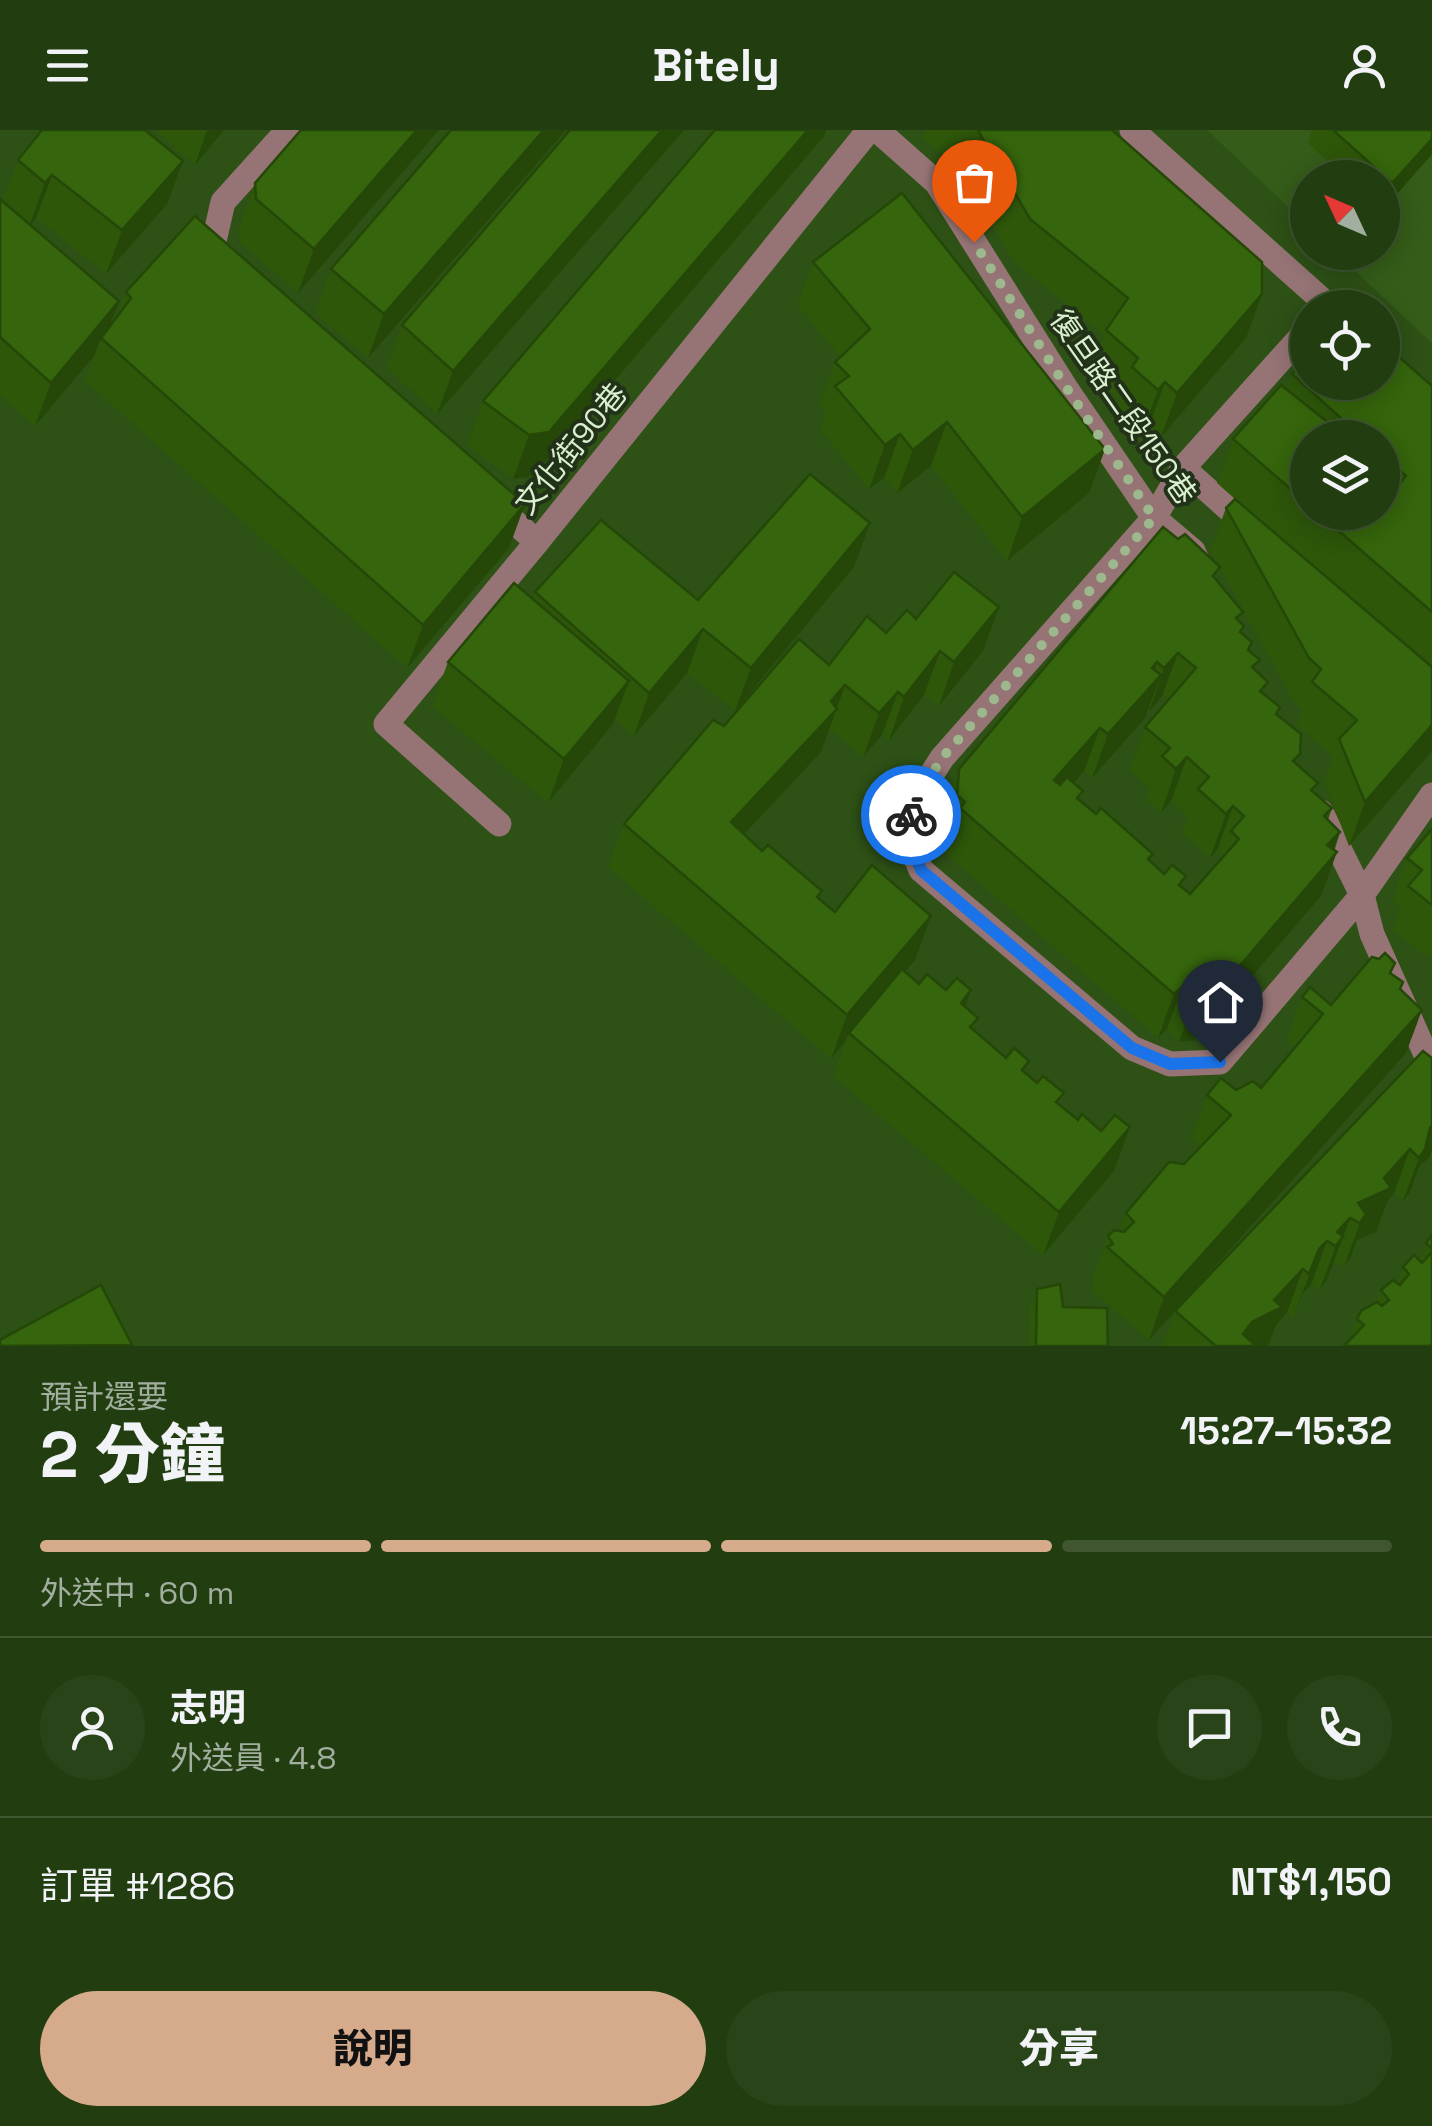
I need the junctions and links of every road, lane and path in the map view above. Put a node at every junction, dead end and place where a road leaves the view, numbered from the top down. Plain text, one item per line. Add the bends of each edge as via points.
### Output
1 (288, 130) edge
2 (870, 130) edge
3 (877, 130) edge
4 (1132, 130) edge
5 (242, 277) edge
6 (1310, 290) edge
7 (1290, 349) edge
8 (1183, 468) junction
9 (478, 489) edge
10 (1154, 518) junction
11 (538, 542) junction
12 (1271, 548) edge
13 (1210, 586) edge
14 (1311, 792) edge
15 (1432, 795) edge
16 (499, 824) dead end
17 (1362, 896) junction
18 (1432, 1068) edge

1 - 5 street via 224,202 212,250
2 - 11 street, 文化街90巷
3 - 10 street, 復旦路二段150巷 via 937,183
4 - 6 street
7 - 8 street
8 - 10 street
8 - 12 street
9 - 11 street, 文化街90巷
10 - 13 street, 復旦路二段150巷 via 1193,551
10 - 17 street via 942,758 914,802 906,834 921,870 1132,1048 1170,1064 1220,1062
11 - 16 street via 386,724
14 - 17 street
15 - 17 street
17 - 18 street via 1372,934

